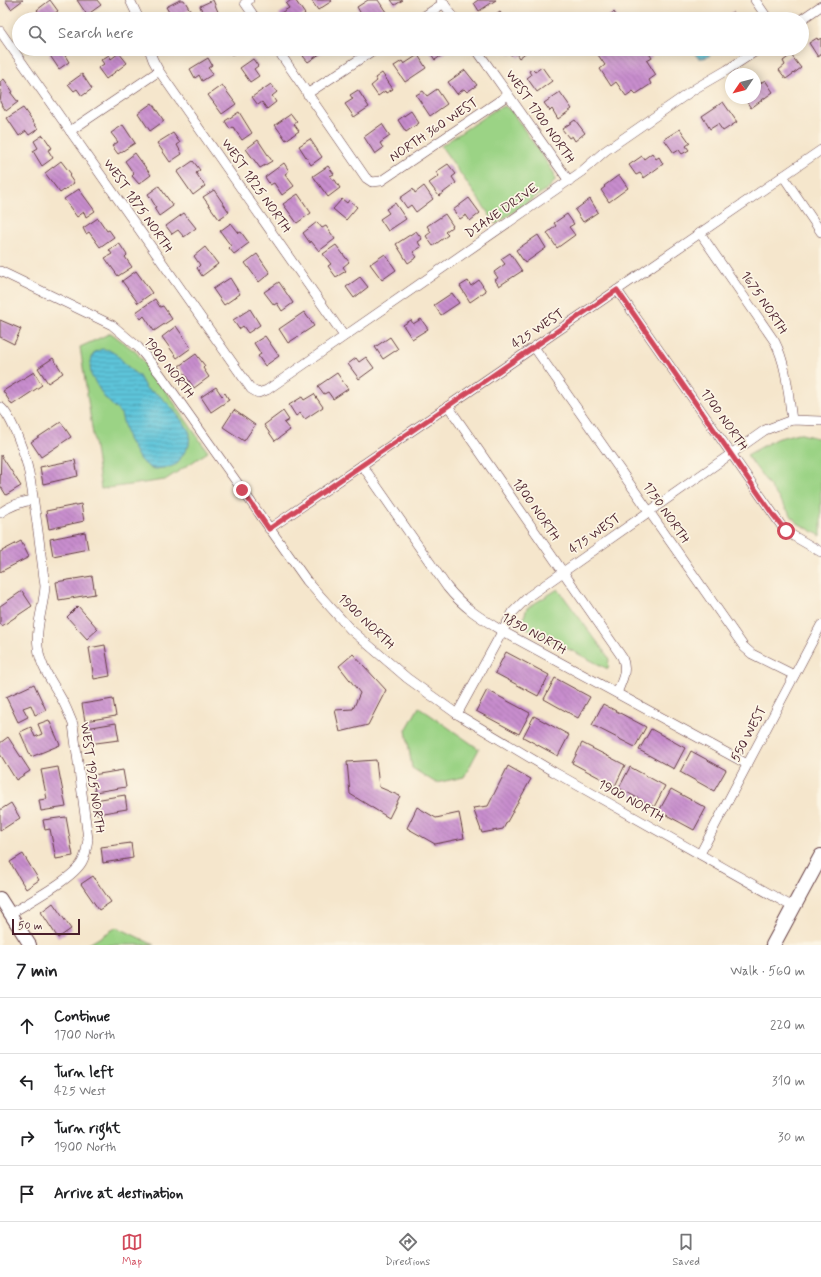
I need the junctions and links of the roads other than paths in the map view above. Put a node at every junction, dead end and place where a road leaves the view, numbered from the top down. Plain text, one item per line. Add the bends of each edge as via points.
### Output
1 (130, 0) edge
2 (755, 0) edge
3 (247, 1) edge
4 (443, 2) edge
5 (821, 6) edge
6 (136, 12) edge
7 (252, 12) edge
8 (429, 12) edge
9 (450, 12) edge
10 (763, 12) edge
11 (809, 14) edge
12 (0, 31) edge
13 (12, 48) edge
14 (18, 56) edge
15 (152, 56) edge
16 (282, 56) edge
17 (364, 56) edge
18 (481, 56) edge
19 (748, 56) edge
20 (159, 71) junction
21 (307, 94) junction
22 (508, 95) junction
23 (70, 131) junction
24 (821, 150) edge
25 (783, 176) junction
26 (569, 181) junction
27 (821, 232) edge
28 (700, 233) junction
29 (0, 271) edge
30 (617, 290) junction
31 (344, 336) junction
32 (534, 347) junction
33 (258, 393) joint
34 (448, 406) junction
35 (0, 407) edge
36 (792, 420) junction
37 (821, 421) edge
38 (731, 454) junction
39 (362, 465) junction
40 (33, 500) junction
41 (649, 512) junction
42 (0, 513) edge
43 (269, 529) junction
44 (821, 552) edge
45 (563, 572) junction
46 (821, 625) edge
47 (502, 631) junction
48 (794, 675) junction
49 (617, 693) junction
50 (457, 714) junction
51 (748, 764) junction
52 (700, 854) junction
53 (821, 856) edge
54 (0, 898) edge
55 (794, 907) junction
56 (10, 914) junction
57 (30, 945) edge
58 (773, 945) edge

1 - 6 street
2 - 10 street
3 - 7 street
4 - 8 street
4 - 9 street
5 - 11 street
12 - 13 street, WEST 1875 NORTH
14 - 23 street, WEST 1875 NORTH
15 - 20 street, WEST 1825 NORTH
16 - 21 street
17 - 21 street
18 - 22 street, WEST 1700 NORTH
19 - 26 street, DIANE DRIVE via 620,140
20 - 23 street
20 - 31 street, WEST 1825 NORTH
21 - 22 street, NORTH 360 WEST via 366,178 372,182 381,181
22 - 26 street, WEST 1700 NORTH
23 - 33 street, WEST 1875 NORTH via 251,389
24 - 25 street, 425 WEST
25 - 27 street
25 - 28 street, 425 WEST
26 - 31 street, DIANE DRIVE
28 - 30 street, 425 WEST
28 - 36 street, 1675 NORTH via 775,342 784,368
29 - 43 street, 1900 NORTH via 112,325 138,347 160,374
30 - 32 street, 425 WEST
30 - 38 street, 1700 NORTH
31 - 33 street, DIANE DRIVE
32 - 34 street, 425 WEST
32 - 41 street, 1750 NORTH
34 - 39 street, 425 WEST
34 - 45 street, 1800 NORTH
35 - 40 street, WEST 1925 NORTH via 12,422 16,432 29,472
36 - 37 street
36 - 38 street, 475 WEST via 765,430
38 - 41 street, 475 WEST
38 - 44 street, 1700 NORTH via 783,528
39 - 43 street, 425 WEST
39 - 47 street, 1850 NORTH via 447,588 470,612
40 - 42 street via 19,502
40 - 56 street, WEST 1925 NORTH via 45,586 38,647 48,677 72,724 88,839 82,863 71,876
41 - 45 street, 475 WEST
41 - 48 street, 1750 NORTH via 744,647 752,654
43 - 50 street, 1900 NORTH via 307,581 350,629 407,678
45 - 47 street, 475 WEST via 529,596 513,612
45 - 49 street, 1800 NORTH via 622,657 625,672
46 - 48 street, 550 WEST
47 - 49 street, 1850 NORTH
47 - 50 street, 475 WEST
48 - 51 street, 550 WEST
49 - 51 street, 1850 NORTH
50 - 52 street, 1900 NORTH
51 - 52 street, 550 WEST
52 - 55 street, 1900 NORTH
53 - 55 main road
54 - 56 street
55 - 58 main road
56 - 57 street

